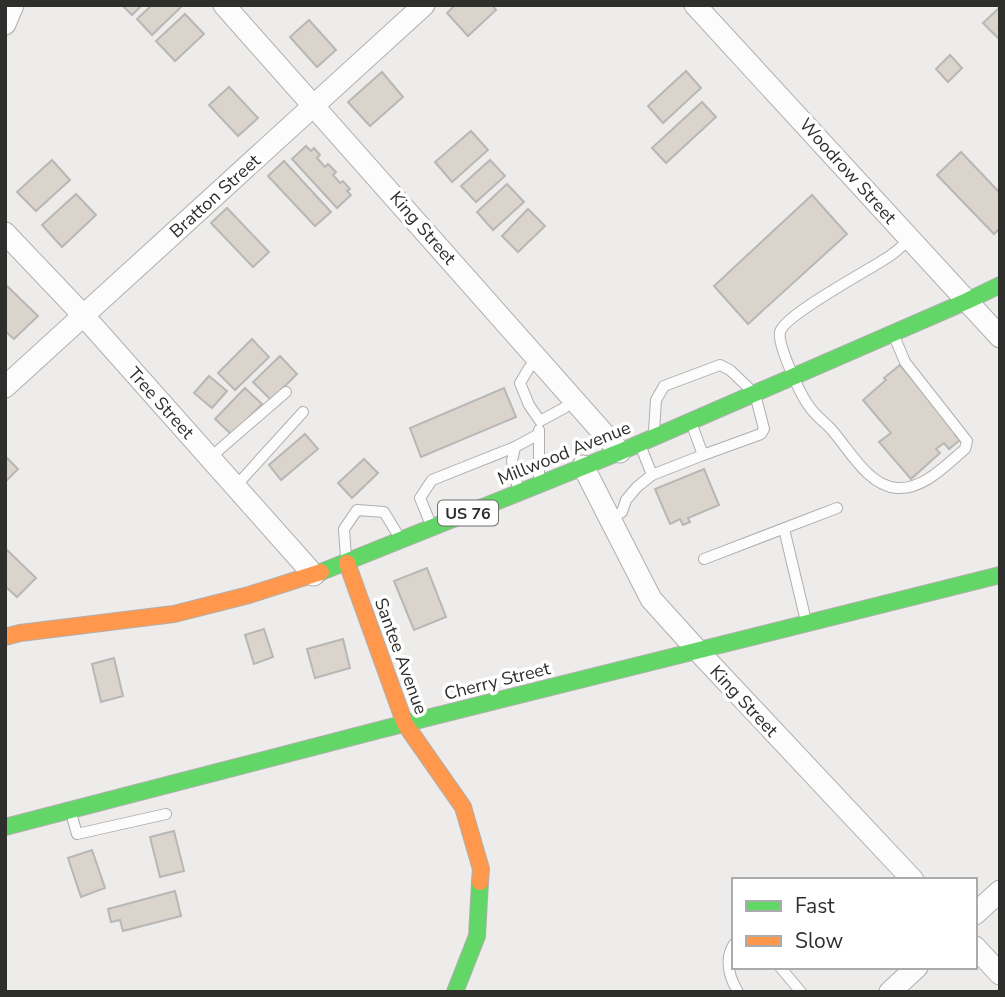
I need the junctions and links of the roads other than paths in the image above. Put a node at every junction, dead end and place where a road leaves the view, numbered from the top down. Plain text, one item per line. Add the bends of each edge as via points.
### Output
1 (13, 5) edge
2 (224, 5) edge
3 (424, 5) edge
4 (695, 5) edge
5 (5, 24) edge
6 (315, 106) junction
7 (5, 233) edge
8 (910, 239) junction
9 (1000, 285) edge
10 (967, 302) junction
11 (83, 315) junction
12 (892, 334) junction
13 (1000, 337) edge
14 (538, 359) junction
15 (794, 376) junction
16 (5, 387) edge
17 (286, 392) dead end
18 (755, 394) junction
19 (574, 400) junction
20 (303, 412) dead end
21 (540, 421) junction
22 (691, 421) junction
23 (539, 434) junction
24 (647, 441) junction
25 (515, 447) junction
26 (620, 452) junction
27 (703, 455) junction
28 (211, 459) junction
29 (583, 466) junction
30 (652, 475) junction
31 (540, 484) junction
32 (236, 487) junction
33 (519, 493) junction
34 (837, 508) dead end
35 (610, 519) junction
36 (432, 528) junction
37 (784, 529) junction
38 (401, 541) junction
39 (704, 559) dead end
40 (347, 563) junction
41 (314, 575) junction
42 (1000, 576) edge
43 (807, 624) junction
44 (5, 637) edge
45 (698, 651) junction
46 (405, 724) junction
47 (70, 810) junction
48 (126, 810) junction
49 (166, 814) dead end
50 (5, 827) edge
51 (911, 878) edge
52 (1000, 891) edge
53 (977, 912) edge
54 (732, 948) edge
55 (977, 949) edge
56 (781, 969) edge
57 (915, 969) edge
58 (1000, 974) edge
59 (455, 992) edge
60 (738, 992) edge
61 (801, 992) edge
62 (890, 992) edge

1 - 5 street
2 - 6 street, King Street
3 - 6 street, Bratton Street
4 - 8 street, Woodrow Street
6 - 11 street, Bratton Street
6 - 14 street, King Street
7 - 11 street, Tree Street
8 - 10 street, Woodrow Street
8 - 15 lane via 786,323 780,332 781,349
9 - 10 street, Millwood Avenue / US 76
10 - 12 street, Millwood Avenue / US 76
10 - 13 street, Woodrow Street
11 - 16 street, Bratton Street
11 - 28 street, Tree Street
12 - 15 street, Millwood Avenue / US 76
12 - 15 lane via 905,362 967,441 965,449 919,485 884,486 856,462 807,404
14 - 19 street, King Street
14 - 21 lane via 520,383
15 - 18 street, Millwood Avenue / US 76
17 - 28 lane
18 - 22 street, Millwood Avenue / US 76
18 - 24 lane via 720,365 664,386 656,400
18 - 27 lane via 764,429 761,433
19 - 21 lane
19 - 26 street, King Street
20 - 32 lane
21 - 23 lane
22 - 24 street, Millwood Avenue / US 76
22 - 27 lane
23 - 25 lane
23 - 31 lane
24 - 26 street, Millwood Avenue / US 76
24 - 30 lane
25 - 33 lane via 512,461
25 - 36 lane via 432,480 420,498
26 - 29 street, Millwood Avenue / US 76
27 - 30 lane
28 - 32 street, Tree Street
29 - 31 street, Millwood Avenue / US 76
29 - 35 street, King Street
30 - 35 lane via 626,500 622,512
31 - 33 street, Millwood Avenue / US 76
32 - 41 street, Tree Street
33 - 36 street, Millwood Avenue / US 76
34 - 37 lane
35 - 45 street, King Street via 651,599
36 - 38 street, Millwood Avenue / US 76
37 - 39 lane
37 - 43 lane
38 - 40 street, Millwood Avenue / US 76
38 - 40 lane via 384,512 357,510 344,529
40 - 41 street, Millwood Avenue / US 76
40 - 46 street, Santee Avenue
41 - 44 street, Millwood Avenue / US 76 via 174,614
42 - 43 street, Cherry Street
43 - 45 street, Cherry Street
45 - 46 street, Cherry Street
45 - 51 street, King Street
46 - 48 street, Cherry Street
46 - 59 street, Santee Avenue via 463,807 481,869 477,936
47 - 48 street, Cherry Street
47 - 48 lane via 77,834
47 - 50 street, Cherry Street
48 - 49 lane
52 - 53 street
54 - 60 lane via 728,961
55 - 58 street
56 - 61 lane
57 - 62 street

